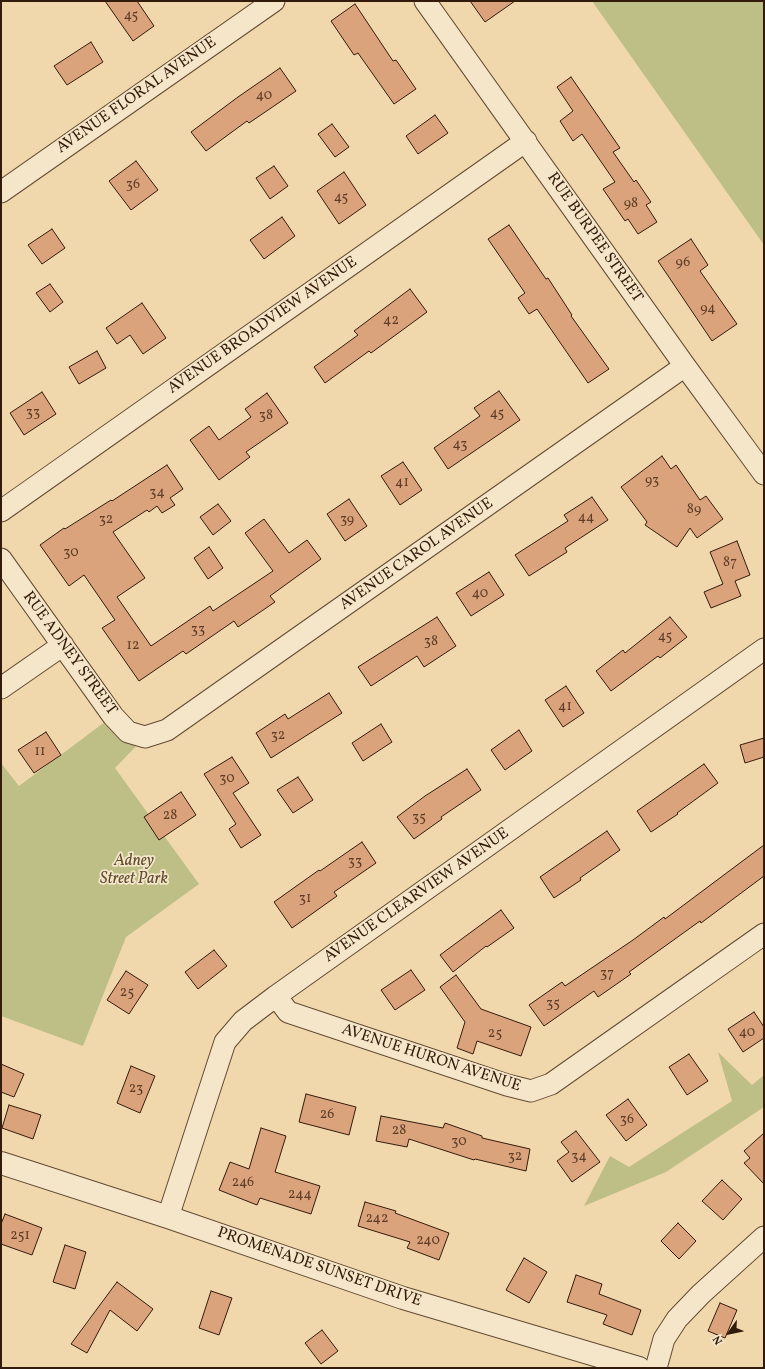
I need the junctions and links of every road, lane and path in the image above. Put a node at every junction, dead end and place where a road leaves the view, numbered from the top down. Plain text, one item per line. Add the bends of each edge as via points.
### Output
1 (274, 1) edge
2 (425, 1) edge
3 (526, 141) junction
4 (1, 192) edge
5 (685, 366) junction
6 (764, 474) edge
7 (1, 511) edge
8 (1, 559) edge
9 (63, 645) junction
10 (764, 649) edge
11 (1, 688) edge
12 (145, 737) joint
13 (764, 934) edge
14 (276, 996) junction
15 (1, 1163) edge
16 (168, 1217) junction
17 (764, 1237) edge
18 (639, 1368) edge
19 (656, 1368) edge

1 - 4 street, AVENUE FLORAL AVENUE
2 - 3 street, RUE BURPEE STREET
3 - 5 street, RUE BURPEE STREET
3 - 7 street, AVENUE BROADVIEW AVENUE
5 - 6 street, RUE BURPEE STREET
5 - 12 street, AVENUE CAROL AVENUE via 168,730
8 - 9 street, RUE ADNEY STREET
9 - 11 street
9 - 12 street, RUE ADNEY STREET via 113,716 128,732
10 - 14 street, AVENUE CLEARVIEW AVENUE
13 - 14 street, AVENUE HURON AVENUE via 551,1084 531,1091 288,1012
14 - 16 street, AVENUE CLEARVIEW AVENUE via 243,1021 225,1042
15 - 16 street, PROMENADE SUNSET DRIVE
16 - 18 street, PROMENADE SUNSET DRIVE via 403,1298
17 - 19 street via 677,1319 664,1339

